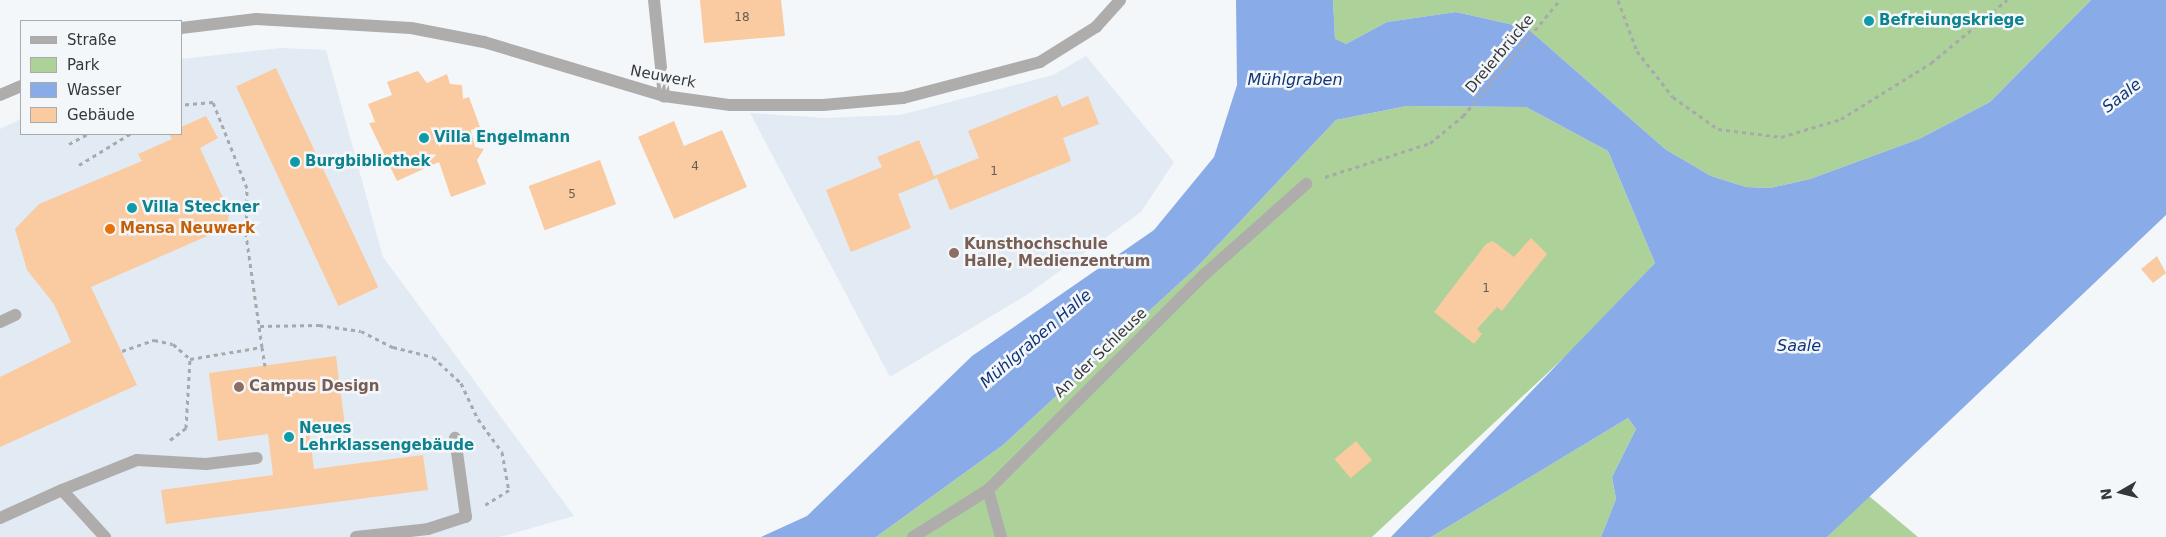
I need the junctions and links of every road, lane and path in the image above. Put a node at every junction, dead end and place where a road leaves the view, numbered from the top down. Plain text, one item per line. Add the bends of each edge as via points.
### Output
1 (654, 0) edge
2 (1120, 0) edge
3 (1560, 0) edge
4 (1618, 0) edge
5 (2007, 0) edge
6 (182, 28) edge
7 (20, 86) edge
8 (0, 95) edge
9 (664, 96) junction
10 (182, 105) edge
11 (86, 135) edge
12 (128, 135) edge
13 (69, 144) dead end
14 (79, 165) dead end
15 (1306, 184) joint
16 (15, 315) dead end
17 (0, 322) edge
18 (260, 326) junction
19 (262, 347) junction
20 (122, 351) dead end
21 (190, 359) junction
22 (265, 366) dead end
23 (455, 438) dead end
24 (257, 458) dead end
25 (137, 460) junction
26 (62, 490) junction
27 (988, 490) junction
28 (466, 517) junction
29 (0, 518) edge
30 (105, 537) edge
31 (356, 537) edge
32 (913, 537) edge
33 (1001, 537) edge

1 - 9 street
2 - 9 street, Neuwerk via 1096,26 1040,62 903,98 823,105 730,105
3 - 15 path, Dreierbrücke via 1463,116 1430,143
4 - 5 path via 1637,51 1673,97 1718,130 1781,137 1841,119 1931,64
6 - 9 street, Neuwerk via 256,19 411,28 484,42
7 - 8 street
10 - 18 path via 213,102 247,188 246,235
11 - 13 path
12 - 14 path
15 - 27 street, An der Schleuse via 1204,275
16 - 17 street
18 - 19 path
18 - 28 path via 319,325 361,331 393,347 433,357 462,383 478,418 502,452 509,490
19 - 21 path
19 - 22 path
20 - 21 path via 154,340 174,344
21 - 25 path via 186,428
23 - 28 street
24 - 25 street via 206,464
25 - 26 street
26 - 29 street
26 - 30 street
27 - 32 street, An der Schleuse
27 - 33 street
28 - 31 street via 428,529

